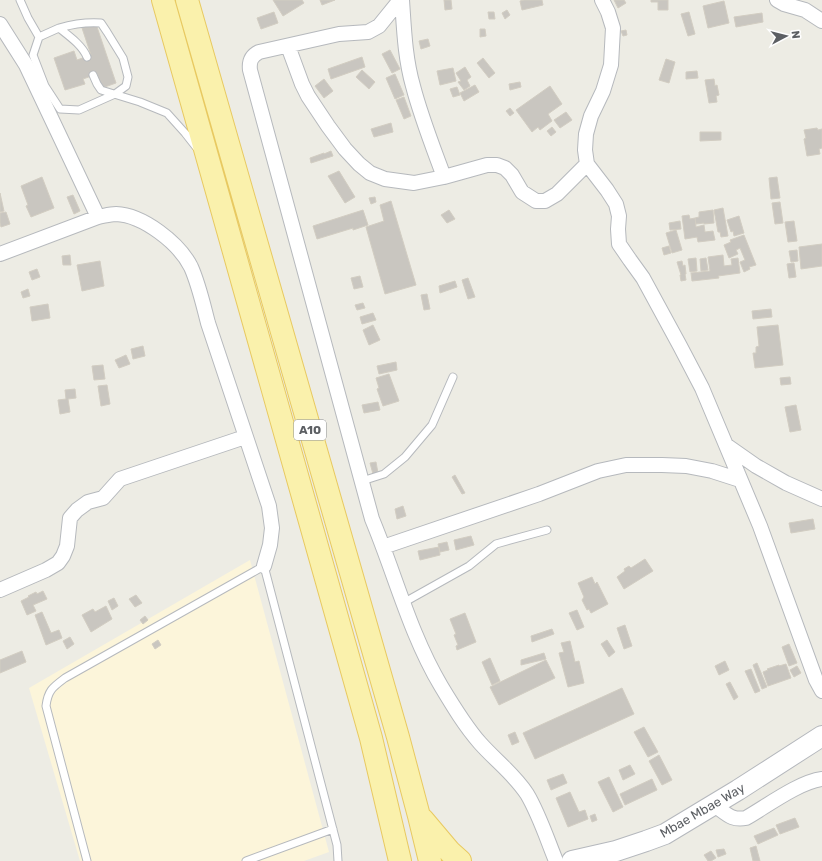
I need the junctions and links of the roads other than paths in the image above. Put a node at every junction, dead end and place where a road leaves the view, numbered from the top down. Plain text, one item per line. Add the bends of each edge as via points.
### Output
1 (20, 0) edge
2 (164, 0) edge
3 (187, 0) edge
4 (401, 0) edge
5 (602, 0) edge
6 (778, 0) edge
7 (822, 21) edge
8 (0, 24) edge
9 (59, 28) junction
10 (39, 37) junction
11 (288, 46) junction
12 (87, 57) dead end
13 (93, 75) dead end
14 (115, 94) junction
15 (587, 164) junction
16 (211, 167) junction
17 (444, 177) junction
18 (98, 217) junction
19 (0, 254) edge
20 (453, 377) dead end
21 (245, 437) junction
22 (725, 444) junction
23 (740, 480) junction
24 (362, 481) junction
25 (822, 499) edge
26 (547, 530) dead end
27 (383, 547) junction
28 (264, 566) junction
29 (0, 590) edge
30 (403, 603) junction
31 (822, 690) edge
32 (822, 736) edge
33 (375, 755) junction
34 (822, 779) edge
35 (714, 805) junction
36 (419, 816) junction
37 (333, 829) junction
38 (616, 856) edge
39 (88, 861) edge
40 (246, 861) edge
41 (338, 861) edge
42 (389, 861) edge
43 (400, 861) edge
44 (430, 861) edge
45 (460, 861) edge
46 (556, 861) edge
47 (572, 861) edge

1 - 10 lane
2 - 16 main road, A10
3 - 36 main road, A10
4 - 11 street via 384,22 368,32 339,34
4 - 17 street via 405,45 413,85
5 - 15 street via 613,28 611,64 603,91 590,116 586,134
6 - 7 street via 805,10
8 - 18 street via 26,65
9 - 10 lane
9 - 12 lane via 74,40
9 - 14 lane via 75,24 101,23 123,58 128,77 126,86
10 - 14 lane via 33,55 45,86 60,109 79,110
11 - 17 street via 308,96 345,149 359,164 370,173 385,179 404,182 414,183
11 - 24 street via 255,54 250,61 250,70
13 - 14 lane via 102,90
14 - 16 lane via 168,113
15 - 17 street via 557,194 545,201 536,201 522,192 512,175 497,165 487,165
15 - 22 street via 616,204 619,244 643,278 680,346 702,388
16 - 33 main road, A10
18 - 19 street
18 - 21 street via 117,214 133,217 170,241 190,265
20 - 24 lane via 432,425 405,457 384,474
21 - 28 street via 269,506 272,528
21 - 29 street via 120,479 104,498 88,502 70,518 67,546 58,563
22 - 23 street
22 - 25 street via 756,466
23 - 27 street via 686,466 626,465 598,471 539,494
23 - 31 street
24 - 27 street
26 - 30 lane via 496,544 469,566
27 - 30 street
28 - 37 lane
28 - 39 lane via 65,678 53,687 47,696 46,706
30 - 46 street via 440,684 480,744 517,780 527,795
32 - 35 street, Mbae Mbae Way
33 - 42 street via 390,848
33 - 43 main road, A10
34 - 35 street via 794,790 746,818 732,818
35 - 38 street, Mbae Mbae Way via 665,834
36 - 44 main road, A10
36 - 45 main road
37 - 40 lane
37 - 41 lane
38 - 47 street, Mbae Mbae Way

